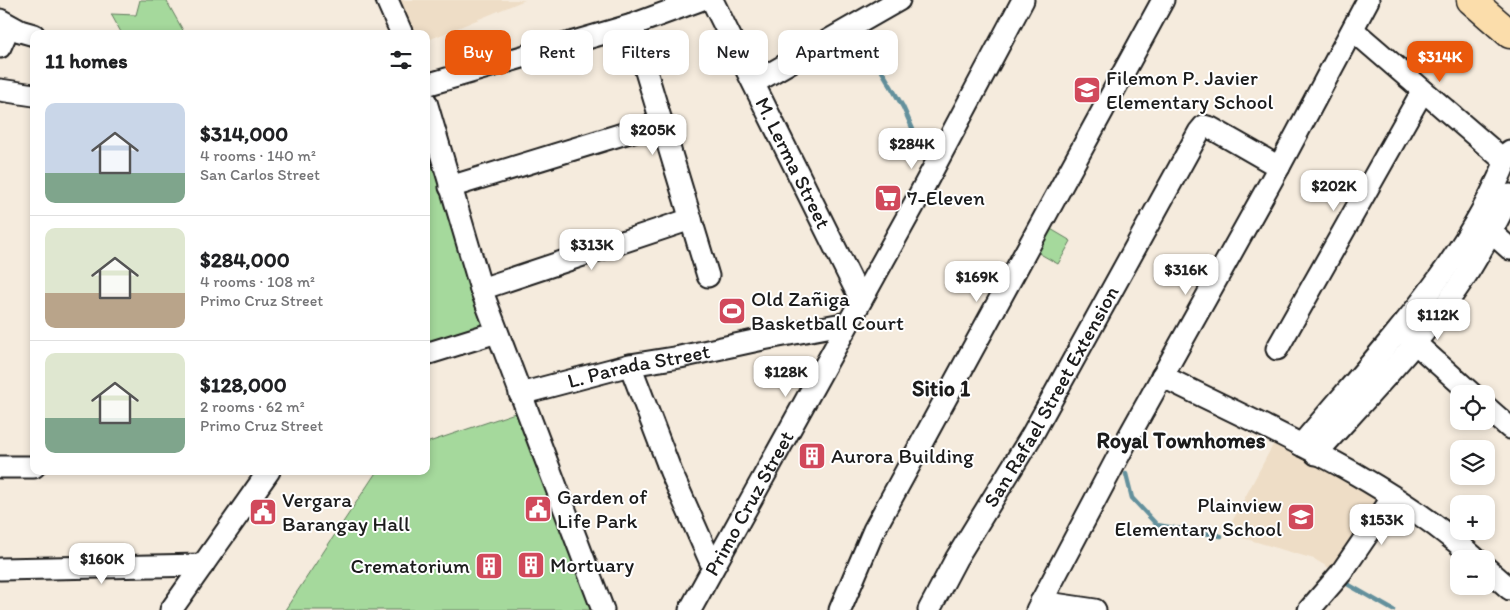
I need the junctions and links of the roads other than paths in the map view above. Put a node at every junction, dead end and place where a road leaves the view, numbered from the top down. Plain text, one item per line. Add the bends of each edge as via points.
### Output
1 (387, 0) edge
2 (700, 0) edge
3 (712, 0) edge
4 (899, 0) edge
5 (1023, 0) edge
6 (1163, 0) edge
7 (1368, 0) edge
8 (1472, 0) edge
9 (1500, 0) edge
10 (1510, 8) edge
11 (5, 23) edge
12 (632, 25) junction
13 (400, 30) edge
14 (1353, 30) junction
15 (30, 33) edge
16 (1510, 34) edge
17 (0, 47) edge
18 (754, 83) junction
19 (430, 85) edge
20 (0, 90) edge
21 (1422, 92) junction
22 (30, 94) edge
23 (662, 122) junction
24 (430, 132) edge
25 (1508, 156) edge
26 (434, 163) edge
27 (1279, 167) junction
28 (450, 187) junction
29 (1510, 195) edge
30 (691, 219) junction
31 (1476, 219) junction
32 (1492, 233) junction
33 (1510, 249) edge
34 (708, 276) dead end
35 (481, 288) junction
36 (861, 300) junction
37 (848, 323) junction
38 (1398, 328) junction
39 (496, 332) junction
40 (1414, 343) junction
41 (1276, 349) dead end
42 (430, 353) edge
43 (630, 364) junction
44 (1162, 376) junction
45 (1462, 385) edge
46 (520, 394) junction
47 (1495, 415) edge
48 (1510, 428) edge
49 (1308, 450) junction
50 (0, 467) edge
51 (30, 467) edge
52 (266, 475) edge
53 (1393, 497) junction
54 (1466, 550) edge
55 (203, 566) junction
56 (712, 567) junction
57 (0, 569) edge
58 (1495, 576) edge
59 (1510, 589) edge
60 (1039, 606) edge
61 (1313, 608) edge
62 (172, 610) edge
63 (603, 610) edge
64 (690, 610) edge
65 (840, 610) edge
66 (929, 610) edge
67 (1095, 610) edge

1 - 13 street
2 - 12 street
3 - 18 street, M. Lerma Street
4 - 18 street
5 - 36 street, Primo Cruz Street
6 - 65 street via 874,530
7 - 14 street
8 - 16 main road
9 - 10 main road
11 - 15 street
11 - 17 street
12 - 19 street
12 - 23 street
14 - 21 street
14 - 27 street
18 - 36 street, M. Lerma Street
20 - 22 street
21 - 25 street
21 - 41 street
23 - 28 street
23 - 30 street
24 - 26 street
25 - 31 street
26 - 28 street
27 - 44 street
27 - 66 street, San Rafael Street Extension via 1211,128 1204,126 1199,132 1032,436 956,559
28 - 35 street
29 - 32 street
30 - 34 street
30 - 35 street
31 - 32 street
31 - 38 street via 1430,290
32 - 33 street
32 - 40 street via 1467,274
35 - 39 street
36 - 37 street, Primo Cruz Street
37 - 43 street, L. Parada Street
37 - 56 street, Primo Cruz Street
38 - 40 street
38 - 49 street
39 - 42 street
39 - 46 street
40 - 45 street
40 - 49 street
43 - 46 street, L. Parada Street
43 - 56 street
44 - 49 street
44 - 60 street
46 - 63 street
47 - 48 street
49 - 53 street
50 - 51 street
52 - 55 street
53 - 54 street
53 - 61 street
55 - 57 street
55 - 62 street
56 - 64 street, Primo Cruz Street
58 - 59 street
60 - 67 street

